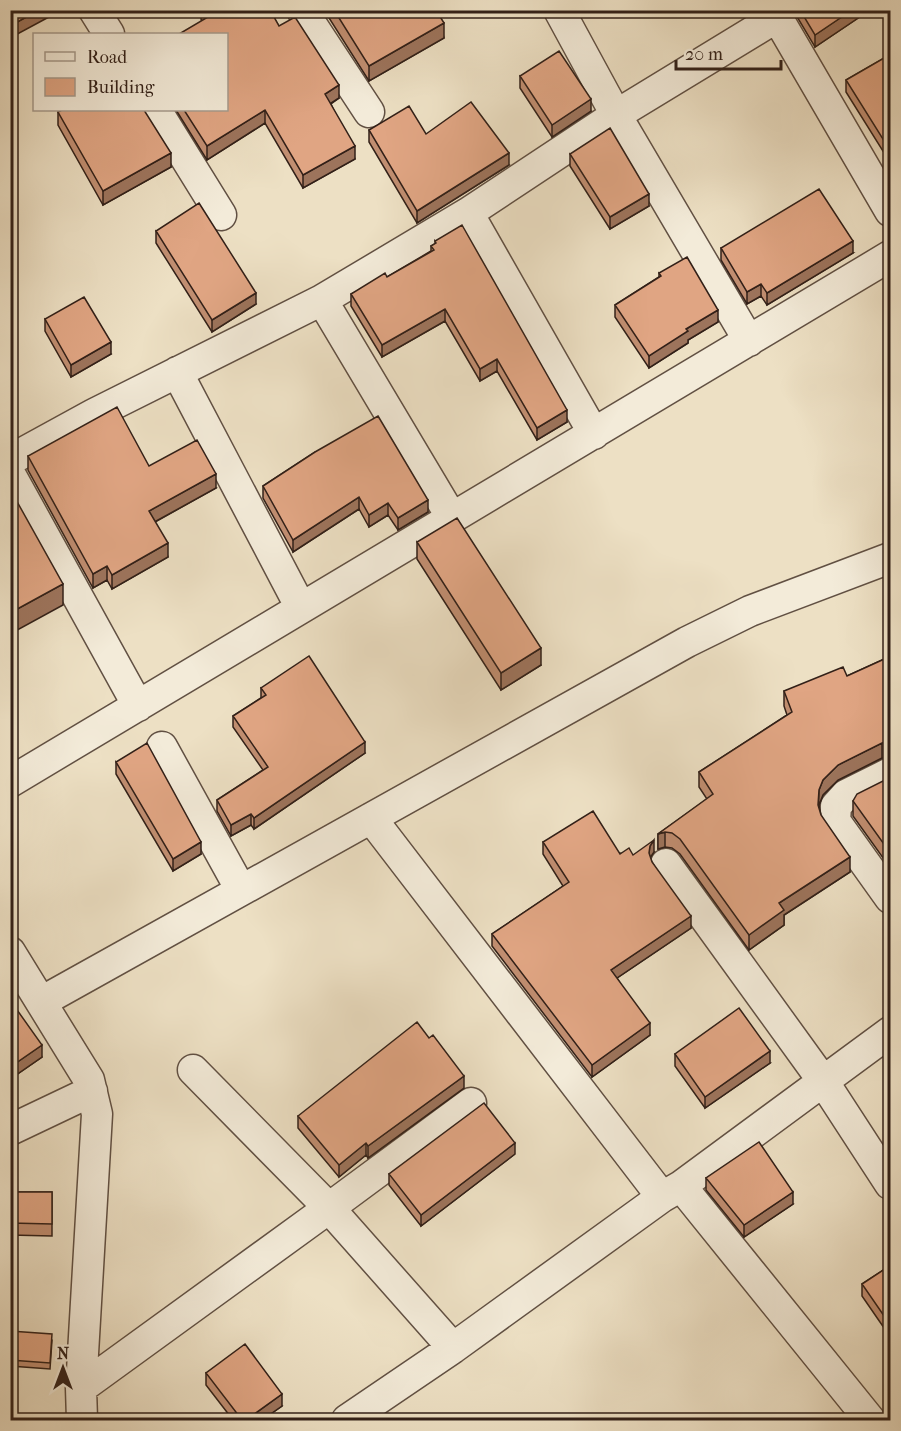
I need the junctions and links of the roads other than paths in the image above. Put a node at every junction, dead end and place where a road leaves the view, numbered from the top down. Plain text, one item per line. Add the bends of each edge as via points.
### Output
1 (94, 10) edge
2 (302, 10) edge
3 (559, 10) edge
4 (782, 14) edge
5 (108, 33) edge
6 (157, 111) edge
7 (369, 112) dead end
8 (616, 115) junction
9 (891, 211) edge
10 (468, 213) junction
11 (221, 215) dead end
12 (891, 256) edge
13 (322, 300) junction
14 (749, 341) junction
15 (177, 372) junction
16 (594, 434) junction
17 (10, 460) edge
18 (10, 474) edge
19 (452, 518) junction
20 (891, 558) edge
21 (301, 608) junction
22 (138, 706) junction
23 (162, 747) dead end
24 (891, 773) edge
25 (10, 782) edge
26 (370, 818) junction
27 (666, 864) dead end
28 (241, 890) junction
29 (891, 898) edge
30 (15, 968) edge
31 (41, 1002) junction
32 (891, 1032) edge
33 (193, 1070) dead end
34 (823, 1081) junction
35 (92, 1090) junction
36 (471, 1103) dead end
37 (10, 1130) edge
38 (891, 1184) edge
39 (672, 1191) junction
40 (329, 1208) junction
41 (453, 1348) junction
42 (81, 1388) junction
43 (82, 1420) edge
44 (347, 1420) edge
45 (870, 1420) edge

1 - 5 street
2 - 7 street
3 - 8 street
4 - 8 street
4 - 9 street
6 - 11 street
8 - 10 street
8 - 14 street
10 - 13 street
10 - 16 street
12 - 14 street
13 - 15 street
13 - 19 street
14 - 16 street
15 - 17 street
15 - 21 street
16 - 19 street
18 - 22 street
19 - 21 street
20 - 26 street via 750,611 687,642
21 - 22 street
22 - 25 street
23 - 28 street
24 - 29 street via 846,795 836,806 835,821
26 - 28 street
26 - 39 street
27 - 34 street
28 - 31 street
30 - 31 street
31 - 35 street
32 - 34 street
33 - 40 street
34 - 38 street
34 - 39 street
35 - 37 street
35 - 42 street via 97,1114
36 - 40 street
39 - 41 street
39 - 45 street
40 - 41 street
40 - 42 street
41 - 44 street
42 - 43 street

